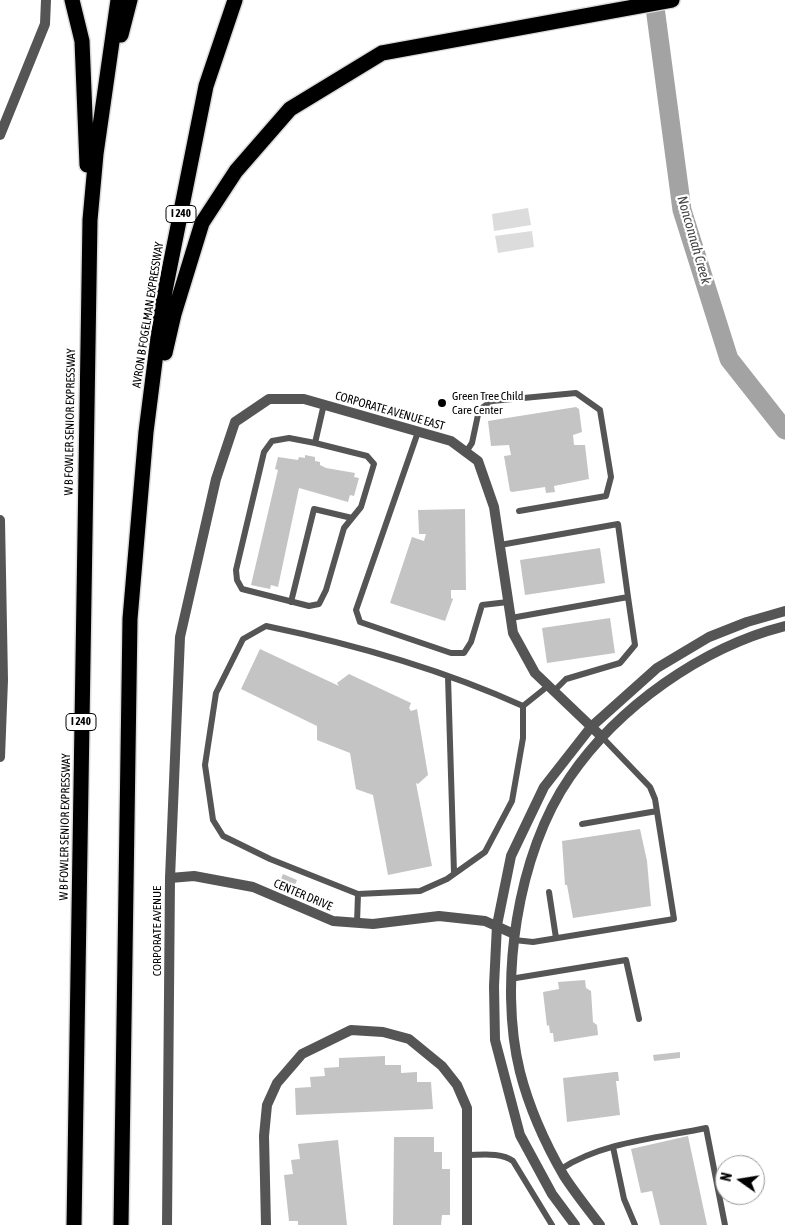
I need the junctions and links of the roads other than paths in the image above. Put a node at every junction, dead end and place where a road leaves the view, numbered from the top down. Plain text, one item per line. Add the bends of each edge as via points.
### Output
1 (46, 0) edge
2 (72, 0) edge
3 (118, 0) edge
4 (130, 0) edge
5 (235, 0) edge
6 (672, 0) edge
7 (105, 90) junction
8 (0, 135) edge
9 (90, 220) junction
10 (324, 404) junction
11 (146, 432) junction
12 (418, 432) junction
13 (314, 443) junction
14 (466, 452) junction
15 (519, 511) dead end
16 (352, 518) junction
17 (0, 520) edge
18 (500, 545) junction
19 (628, 597) junction
20 (290, 602) junction
21 (508, 602) junction
22 (785, 612) edge
23 (511, 618) junction
24 (785, 626) edge
25 (180, 637) joint
26 (448, 677) junction
27 (551, 688) junction
28 (523, 706) junction
29 (591, 727) junction
30 (602, 737) junction
31 (0, 757) edge
32 (657, 811) junction
33 (582, 824) dead end
34 (454, 873) junction
35 (170, 878) junction
36 (549, 892) dead end
37 (358, 894) junction
38 (357, 923) junction
39 (497, 925) junction
40 (514, 937) junction
41 (556, 938) junction
42 (510, 979) junction
43 (639, 1019) dead end
44 (613, 1147) junction
45 (467, 1155) junction
46 (561, 1168) junction
47 (74, 1225) edge
48 (121, 1225) edge
49 (167, 1225) edge
50 (266, 1225) edge
51 (467, 1225) edge
52 (552, 1225) edge
53 (574, 1225) edge
54 (600, 1225) edge
55 (635, 1225) edge
56 (725, 1225) edge

1 - 8 street via 45,24
2 - 9 highway via 82,41
3 - 7 highway, I 240
4 - 7 highway
5 - 11 highway, AVRON B FOGELMAN EXPRESSWAY / I 240 via 204,96 162,306
6 - 11 highway via 382,52 290,109 236,171 202,223 174,314
7 - 9 highway, I 240
9 - 47 highway, W B FOWLER SENIOR EXPRESSWAY / I 240
10 - 12 street, CORPORATE AVENUE EAST
10 - 13 lane
10 - 25 street, CORPORATE AVENUE EAST via 304,399 269,399 235,422 216,479
11 - 48 highway, I 240 via 130,619
12 - 14 street, CORPORATE AVENUE EAST via 451,441
12 - 21 lane via 356,610 360,622 451,653 464,653 471,642 482,605
13 - 16 lane via 367,456 374,464 362,507
13 - 20 lane via 289,438 272,441 264,452 236,570 242,590
14 - 15 lane via 472,443 479,410 492,401 576,393 600,410 611,477 606,496
14 - 18 street, CORPORATE AVENUE EAST via 478,461 494,506
16 - 20 lane via 344,528 326,590 318,604 309,606
16 - 20 lane via 314,509
17 - 31 street via 4,680
18 - 19 lane via 618,524
18 - 21 street, CORPORATE AVENUE EAST
19 - 23 lane
19 - 27 lane via 635,645 620,663 566,679
21 - 23 street, CORPORATE AVENUE EAST
22 - 29 street via 709,637 657,668
23 - 27 street, CORPORATE AVENUE EAST via 513,633 530,665
24 - 30 street via 756,633 694,663 657,689
25 - 35 street, CORPORATE AVENUE
26 - 28 lane
26 - 34 lane
26 - 37 lane via 344,642 266,626 243,639 216,693 205,765 213,820 223,836 270,859
27 - 28 lane
27 - 29 street, CORPORATE AVENUE EAST
28 - 34 lane via 523,738 512,801 485,852
29 - 30 street, CORPORATE AVENUE EAST
29 - 39 street via 544,787 510,856
30 - 32 lane via 650,787
30 - 40 street via 569,778 545,824 528,868
32 - 33 lane
32 - 41 lane via 674,919
34 - 37 lane via 420,891
35 - 38 street, CENTER DRIVE via 194,876 253,887 333,921
35 - 49 street, CORPORATE AVENUE
36 - 41 lane
37 - 38 lane
38 - 39 street, CENTER DRIVE via 439,916
39 - 40 street, CENTER DRIVE
39 - 53 street via 495,1040 520,1135 552,1194
40 - 41 lane via 533,942
40 - 42 street
42 - 43 lane via 626,960
42 - 46 street via 520,1072 539,1124
44 - 46 lane via 588,1154
44 - 55 lane via 624,1198
44 - 56 lane via 706,1128
45 - 50 street via 467,1108 457,1085 442,1066 408,1039 383,1032 351,1030 302,1054 277,1084 270,1098 264,1136
45 - 51 street
45 - 52 lane via 507,1157 513,1161
46 - 54 street

